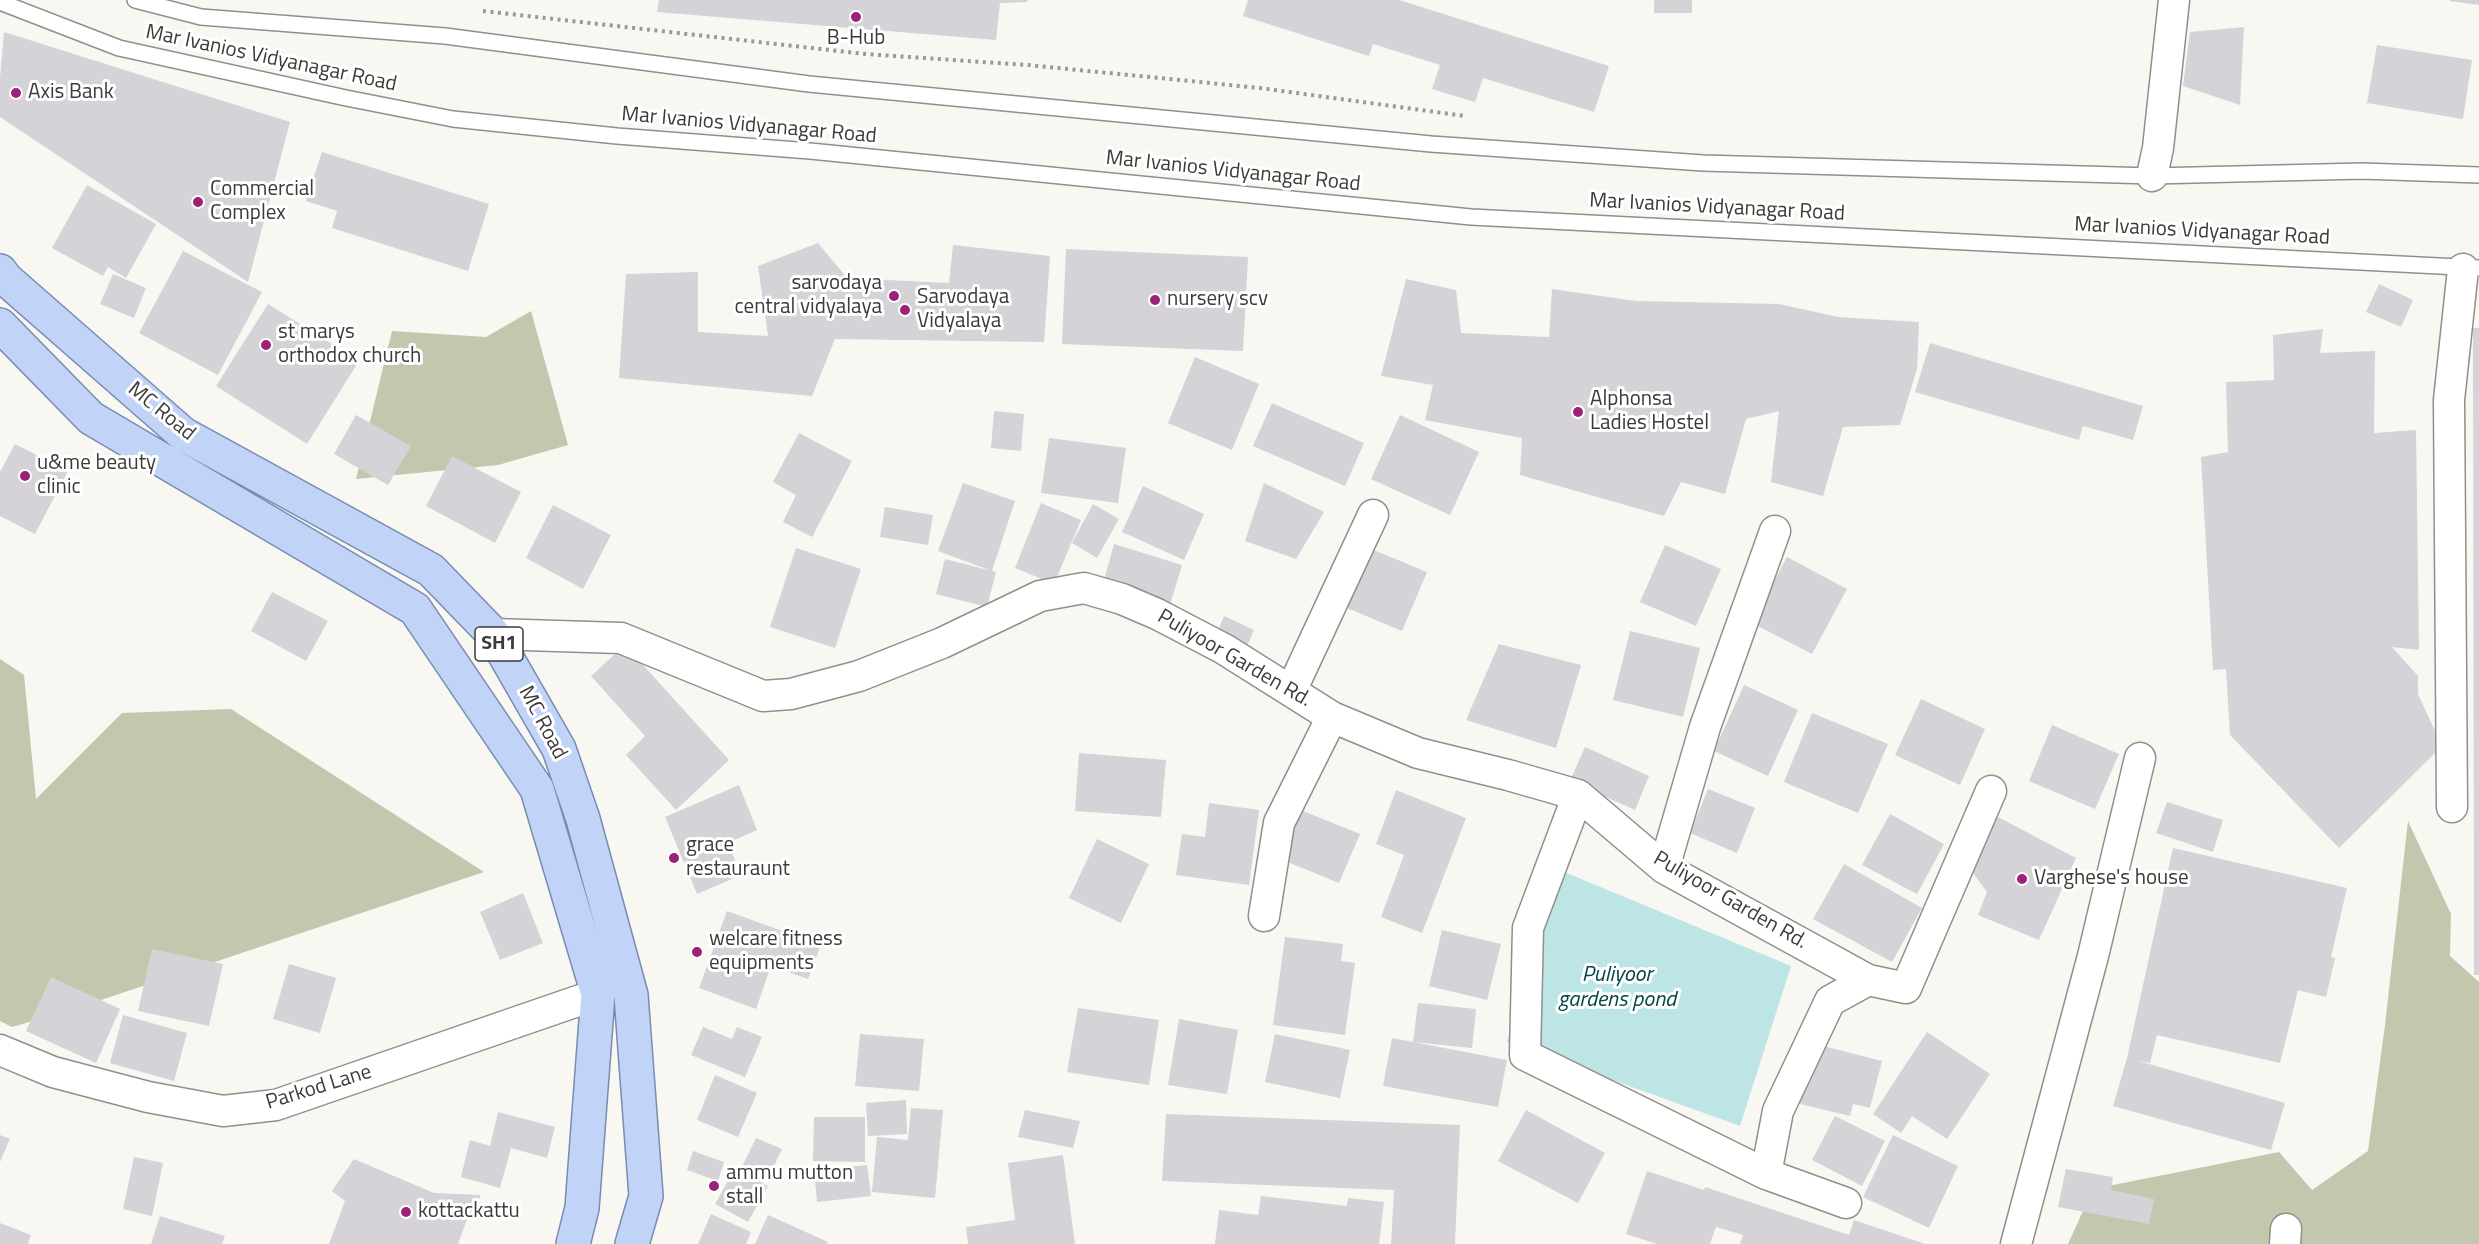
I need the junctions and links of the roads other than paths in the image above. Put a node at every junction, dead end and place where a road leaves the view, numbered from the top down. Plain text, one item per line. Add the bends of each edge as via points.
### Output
1 (135, 0) edge
2 (2174, 0) edge
3 (0, 2) edge
4 (2152, 176) junction
5 (2479, 176) edge
6 (2471, 268) edge
7 (0, 271) edge
8 (0, 325) edge
9 (1372, 515) dead end
10 (1775, 531) dead end
11 (493, 634) junction
12 (1291, 692) junction
13 (1332, 717) junction
14 (2140, 758) dead end
15 (1991, 791) dead end
16 (1578, 795) junction
17 (2452, 807) dead end
18 (1664, 868) junction
19 (1264, 916) dead end
20 (1868, 980) junction
21 (598, 994) junction
22 (0, 1050) edge
23 (1766, 1174) junction
24 (1846, 1203) dead end
25 (573, 1244) edge
26 (632, 1244) edge
27 (2016, 1244) edge

1 - 4 lane, Mar Ivanios Vidyanagar Road via 201,17 445,36 809,84 1431,144 1703,163
2 - 4 street
3 - 6 lane, Mar Ivanios Vidyanagar Road via 119,48 453,119 1471,217
4 - 5 lane, Mar Ivanios Vidyanagar Road via 2362,171
6 - 17 street via 2449,400
7 - 11 main road, MC Road / SH1 via 183,434 431,570
8 - 21 main road, MC Road / SH1 via 91,418 415,609 537,789
9 - 12 street
10 - 18 street via 1705,727
11 - 12 street, Puliyoor Garden Rd. via 621,638 763,696 791,694 860,676 942,643 1040,596 1084,588 1122,598 1157,614 1224,649
11 - 26 main road, MC Road / SH1 via 559,750 583,819 631,995 646,1196
12 - 13 street, Puliyoor Garden Rd.
13 - 16 street, Puliyoor Garden Rd. via 1418,753
13 - 19 street via 1279,823
14 - 27 street via 2093,956
15 - 20 street, Puliyoor Garden Rd. via 1906,988
16 - 18 street, Puliyoor Garden Rd.
16 - 23 street via 1528,928 1526,1055
18 - 20 street, Puliyoor Garden Rd.
20 - 23 street via 1830,1002 1778,1111
21 - 22 street, Parkod Lane via 276,1105 223,1111 148,1097 53,1072
21 - 25 main road, MC Road / SH1 via 582,1208
23 - 24 street

